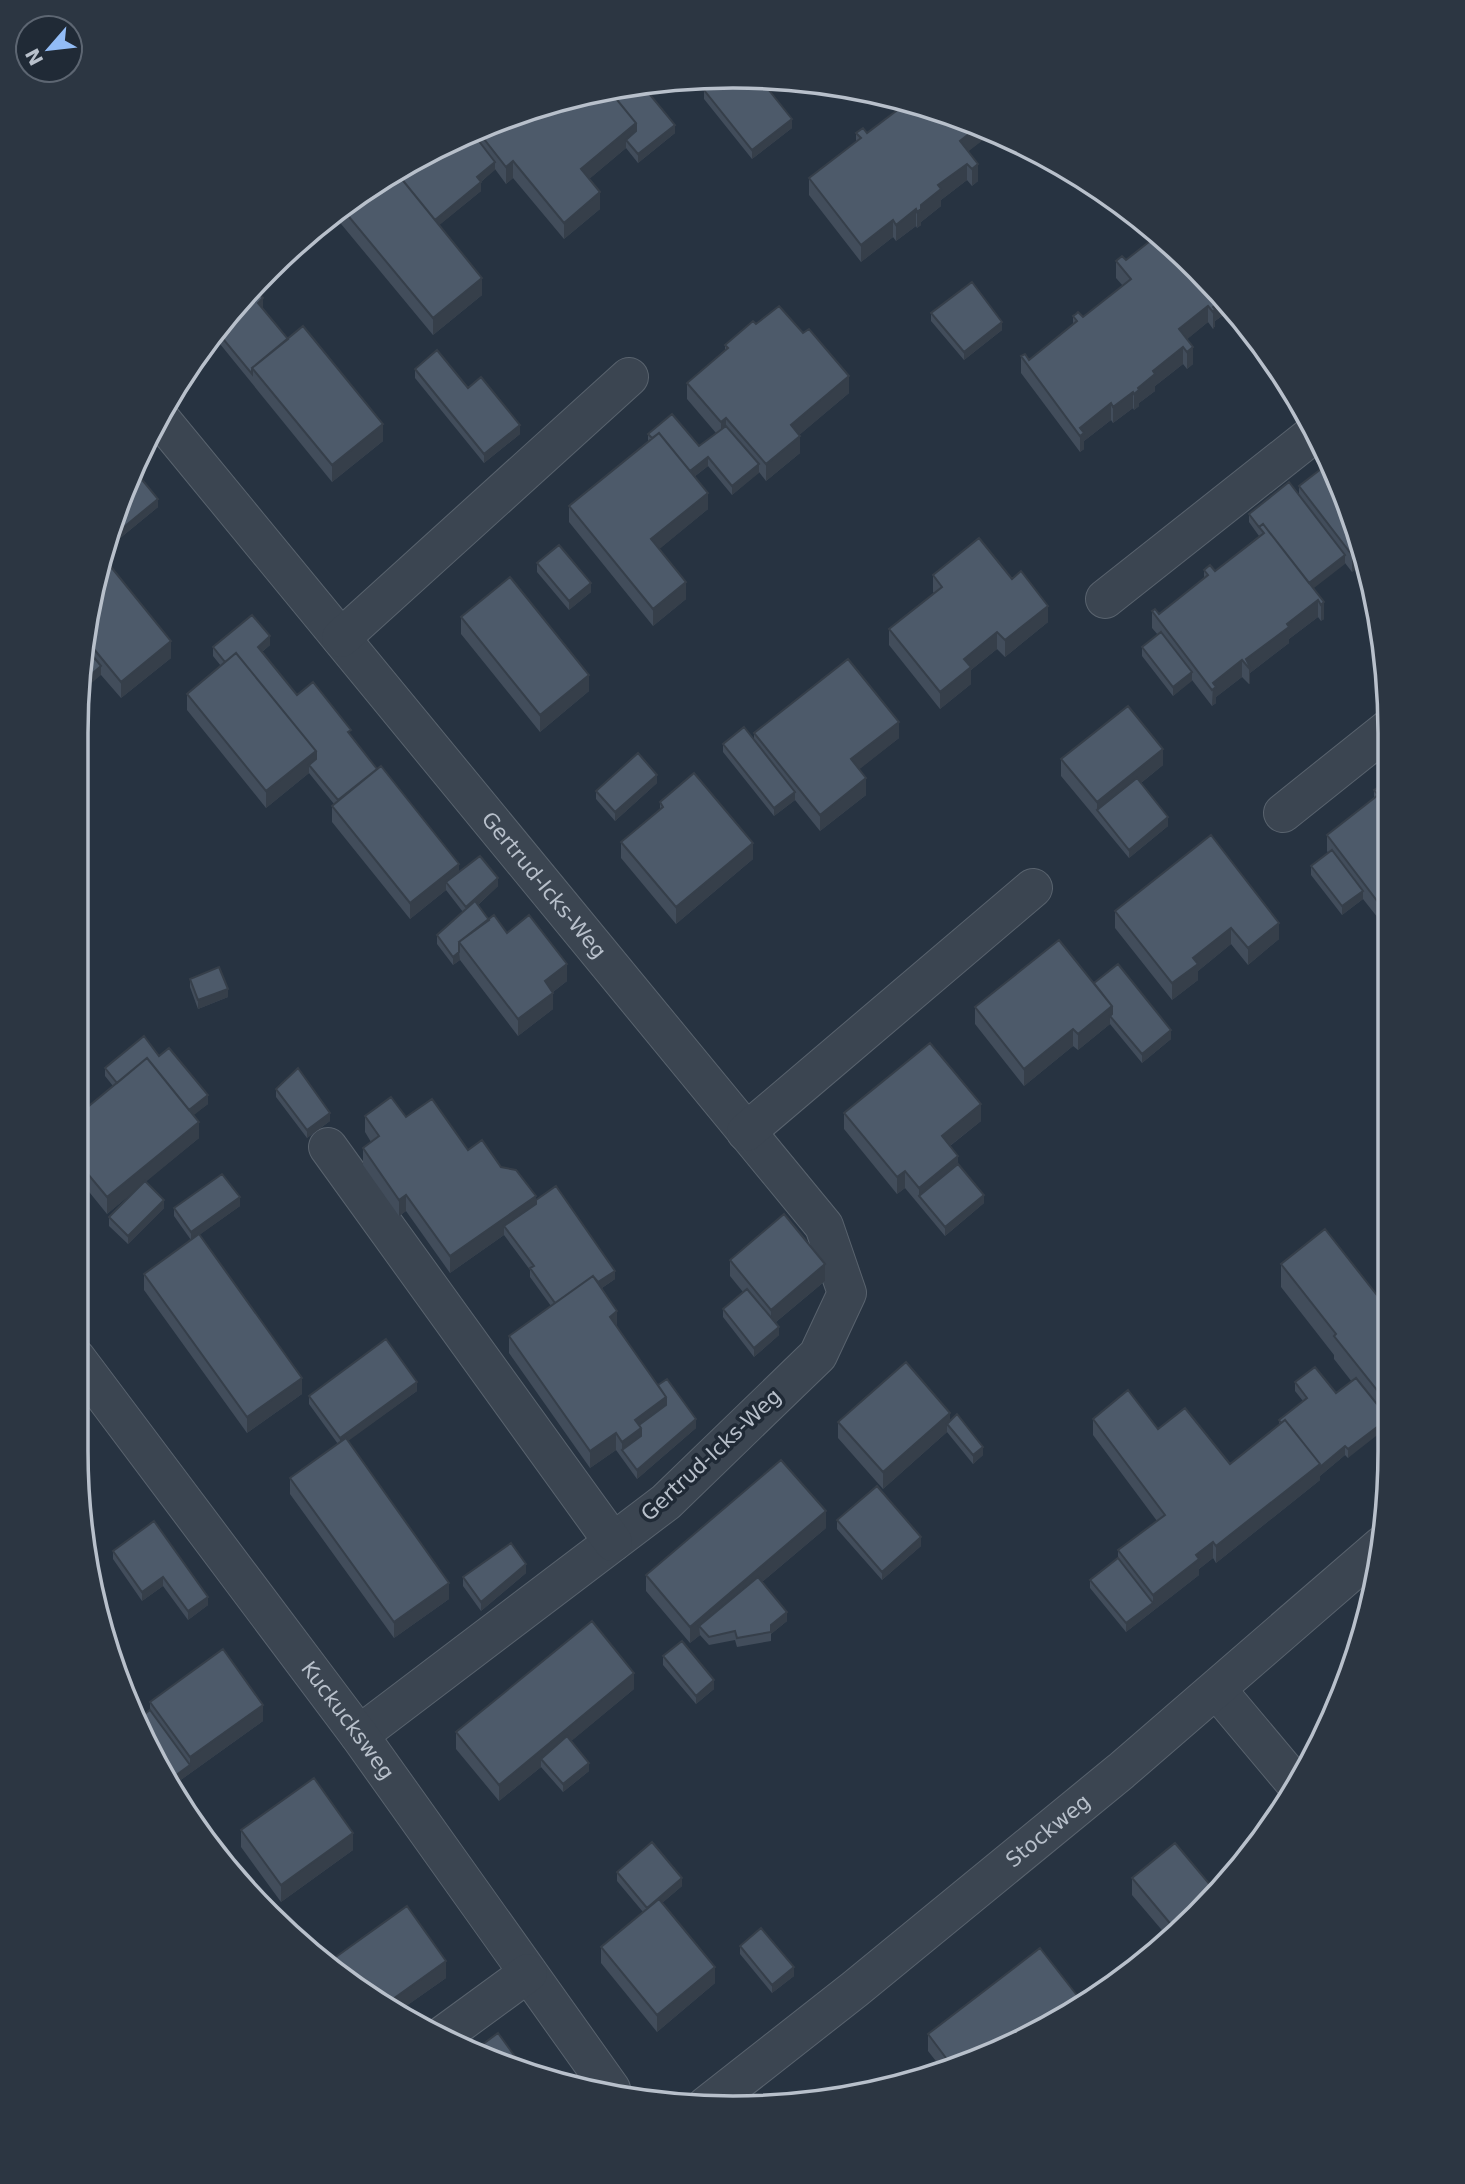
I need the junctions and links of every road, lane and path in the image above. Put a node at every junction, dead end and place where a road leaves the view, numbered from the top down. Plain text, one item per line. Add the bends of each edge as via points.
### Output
1 (629, 377) dead end
2 (166, 425) edge
3 (1307, 439) edge
4 (1105, 599) dead end
5 (341, 638) junction
6 (1378, 737) edge
7 (1283, 813) dead end
8 (1033, 888) dead end
9 (746, 1132) junction
10 (328, 1147) dead end
11 (88, 1374) edge
12 (613, 1542) junction
13 (1368, 1557) edge
14 (1217, 1690) junction
15 (359, 1735) junction
16 (1290, 1776) edge
17 (528, 1973) junction
18 (449, 2031) edge
19 (607, 2084) edge
20 (719, 2096) edge

1 - 5 street
2 - 5 street, Gertrud-Icks-Weg
3 - 4 street
5 - 9 street, Gertrud-Icks-Weg
6 - 7 street
8 - 9 street
9 - 12 street, Gertrud-Icks-Weg via 824,1226 846,1293 818,1355 666,1502
10 - 12 street
11 - 15 street, Kuckucksweg
12 - 15 street, Gertrud-Icks-Weg
13 - 14 street, Stockweg
14 - 16 street
14 - 20 street, Stockweg
15 - 17 street, Kuckucksweg
17 - 18 street
17 - 19 street, Kuckucksweg

